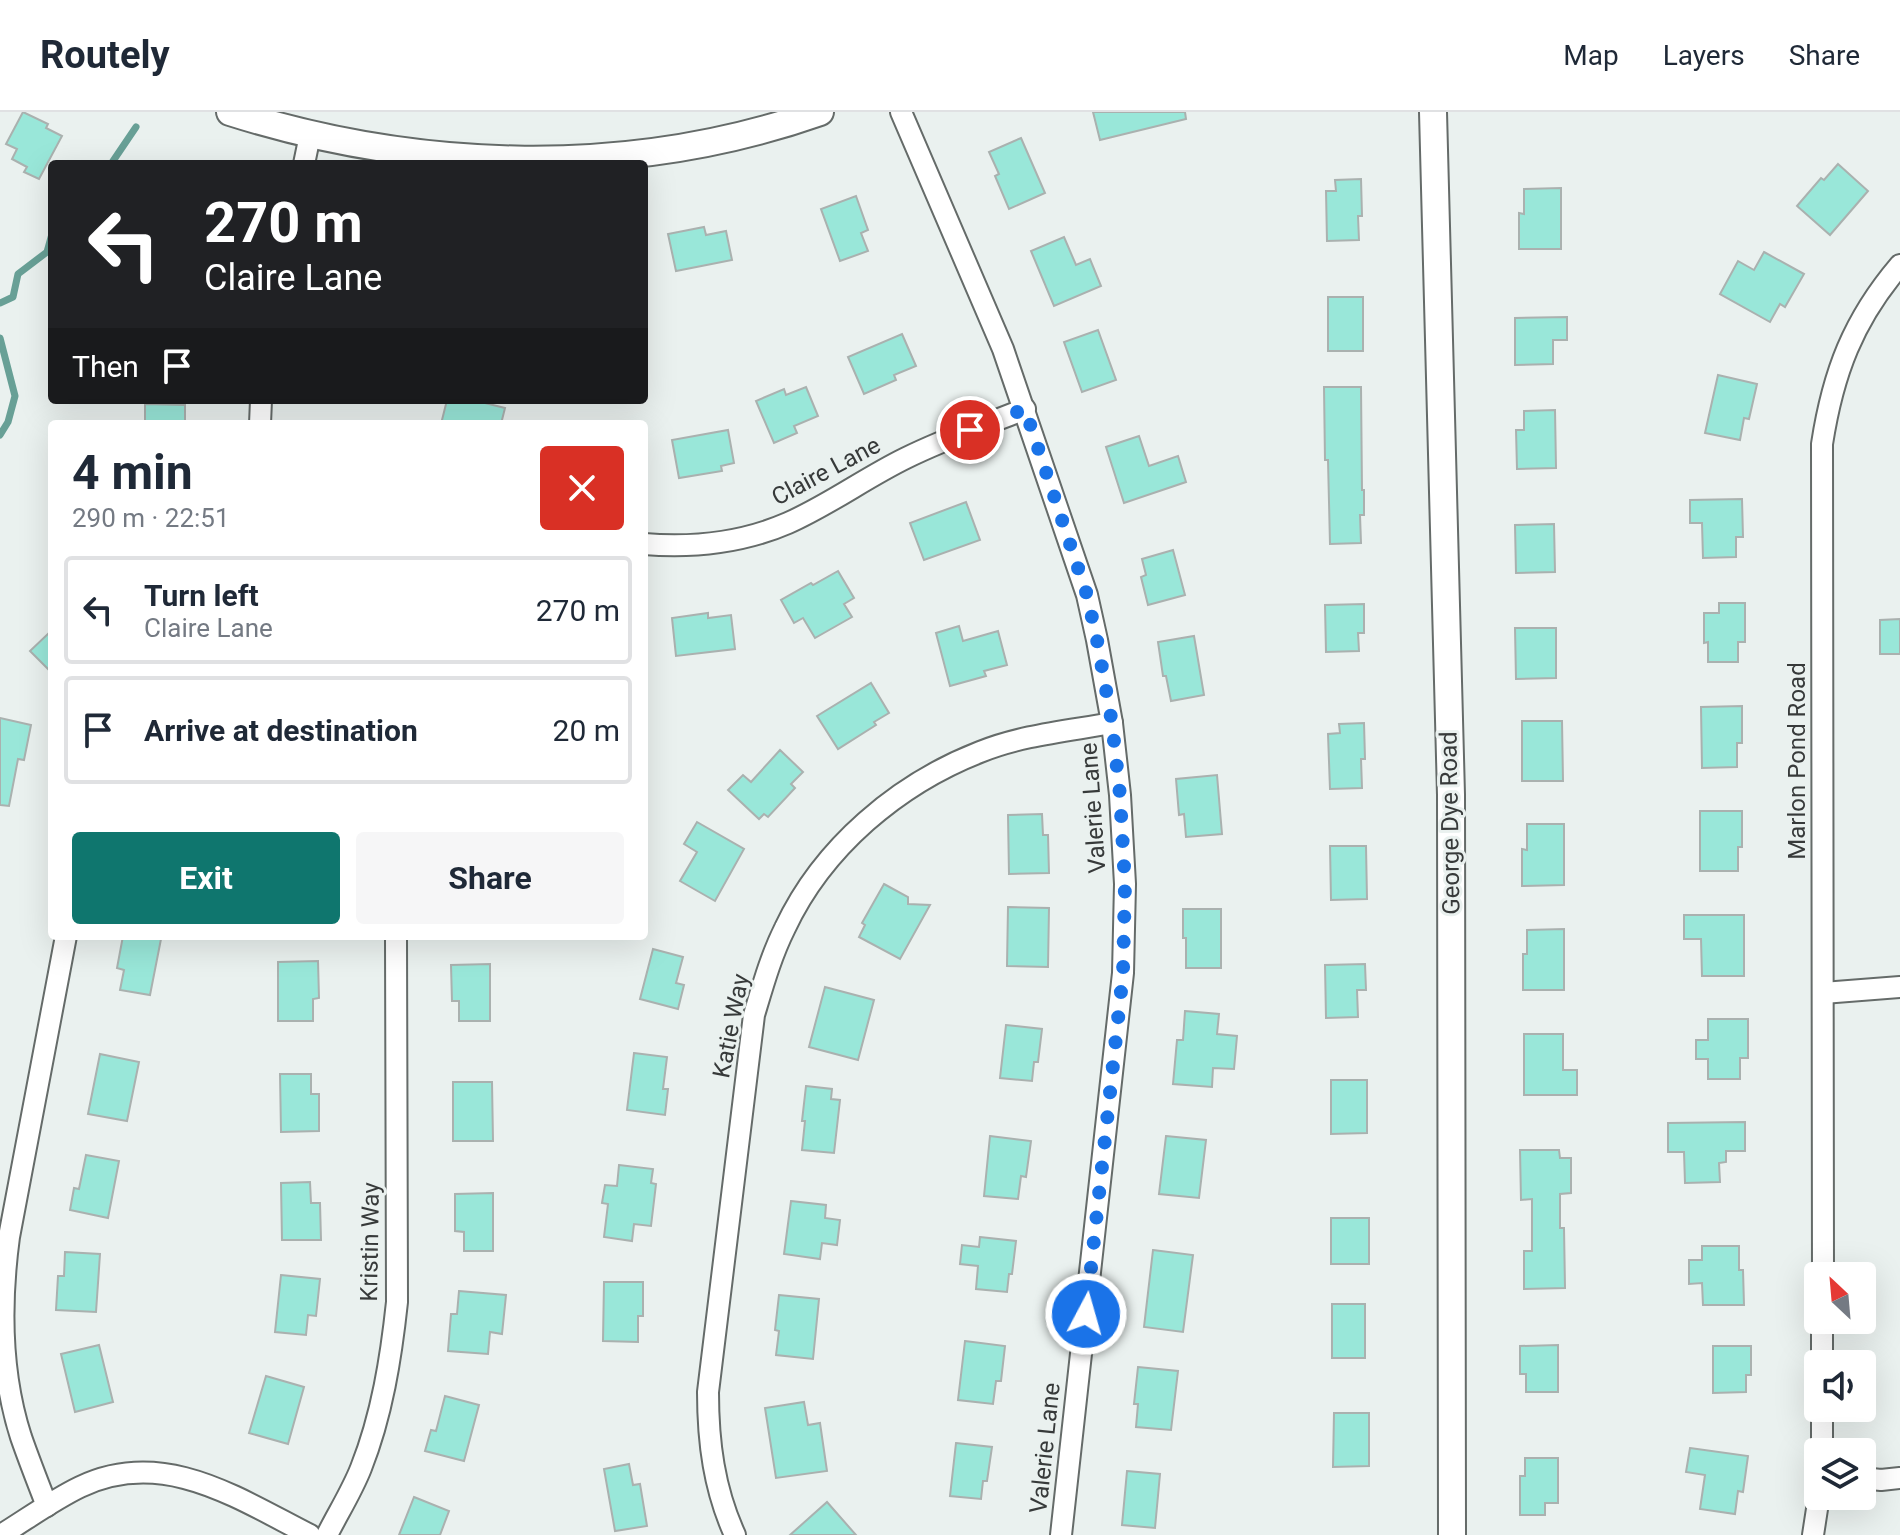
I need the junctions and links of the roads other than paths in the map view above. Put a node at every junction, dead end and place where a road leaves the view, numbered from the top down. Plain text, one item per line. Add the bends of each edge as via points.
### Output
1 (230, 112) edge
2 (820, 112) edge
3 (901, 112) edge
4 (1433, 112) edge
5 (310, 135) junction
6 (305, 160) edge
7 (1900, 265) edge
8 (1025, 409) junction
9 (648, 544) edge
10 (1112, 723) junction
11 (65, 940) edge
12 (396, 940) edge
13 (1900, 987) edge
14 (1823, 993) junction
15 (1823, 1262) edge
16 (1900, 1478) edge
17 (1876, 1479) edge
18 (47, 1506) junction
19 (1817, 1510) edge
20 (1, 1535) edge
21 (310, 1535) edge
22 (327, 1535) edge
23 (735, 1535) edge
24 (1061, 1535) edge
25 (1452, 1535) edge
26 (1813, 1535) edge

1 - 5 street
2 - 5 street via 679,147 532,160 385,150
3 - 8 street, Valerie Lane
4 - 25 street, George Dye Road via 1451,795
5 - 6 street
7 - 14 street, Marlon Pond Road via 1853,334 1838,369 1822,444
8 - 9 street, Claire Lane via 904,458 787,523 750,537 676,547
8 - 10 street, Valerie Lane via 1087,595
10 - 23 street, Katie Way via 982,751 904,791 838,849 785,926 754,1015 708,1392 714,1473
10 - 24 street, Valerie Lane via 1125,884 1123,973
11 - 18 street via 9,1237 1,1308 10,1396
12 - 22 street, Kristin Way via 397,1302 392,1350 361,1468
13 - 14 street
14 - 15 street, Marlon Pond Road
16 - 17 street
18 - 20 street
18 - 21 street via 81,1486 115,1475 172,1474 213,1486
19 - 26 street

